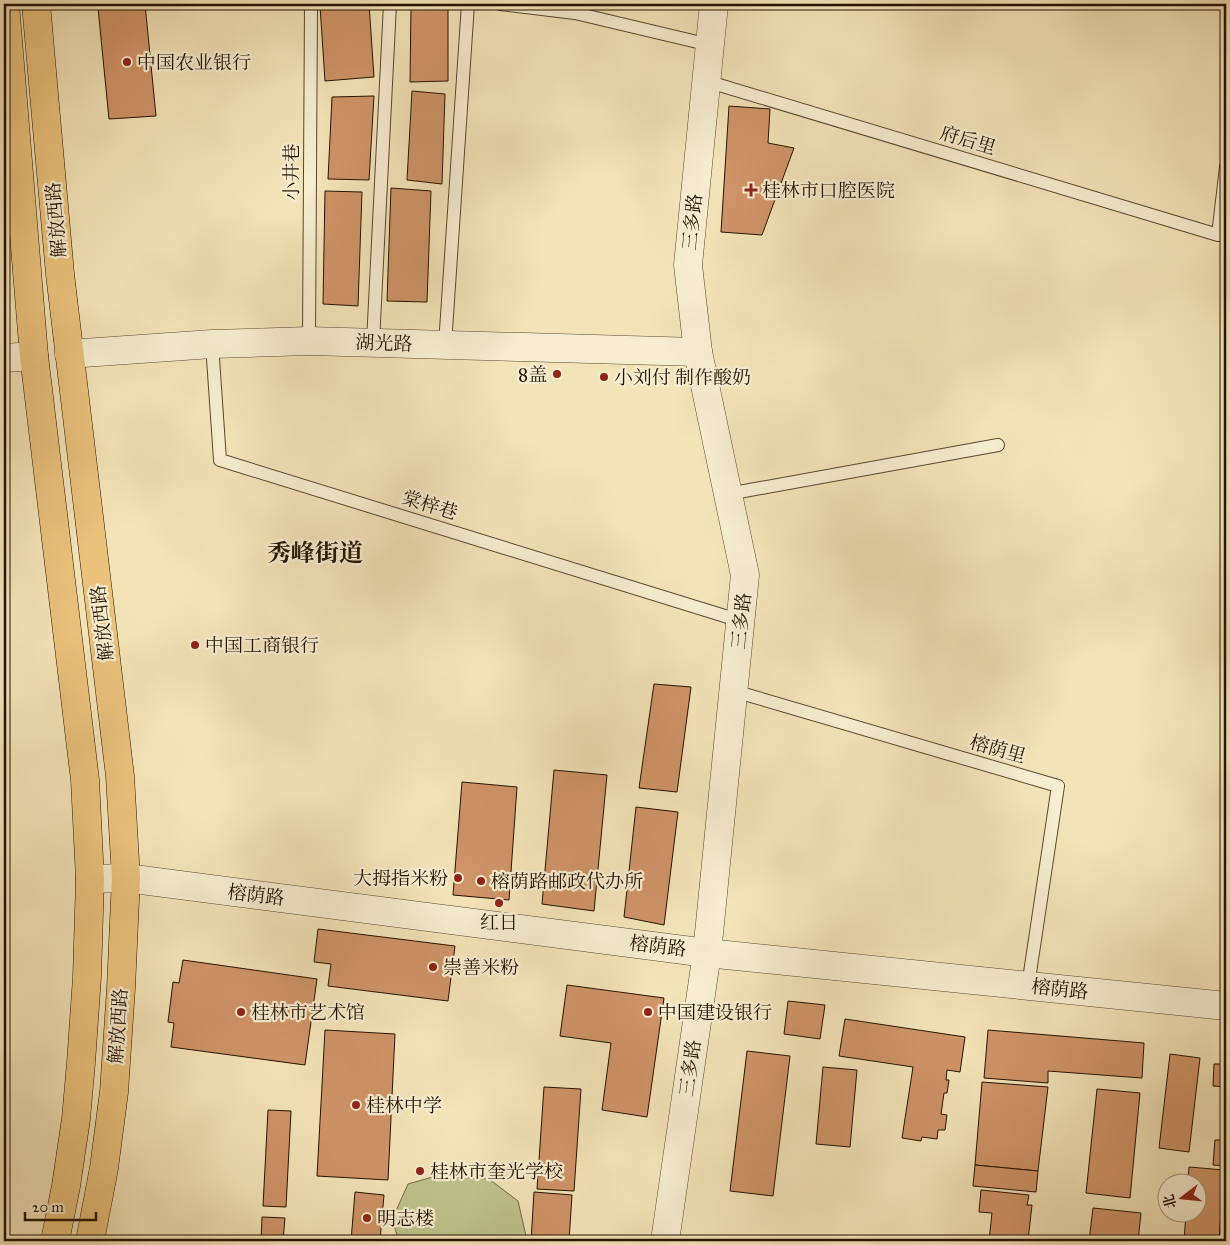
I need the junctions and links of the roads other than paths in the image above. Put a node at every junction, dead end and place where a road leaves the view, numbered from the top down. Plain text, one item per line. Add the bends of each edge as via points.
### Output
1 (36, 4) edge
2 (47, 4) edge
3 (311, 4) edge
4 (390, 4) edge
5 (468, 4) edge
6 (500, 4) edge
7 (714, 4) edge
8 (5, 8) edge
9 (710, 45) junction
10 (706, 81) junction
11 (1226, 167) edge
12 (309, 341) junction
13 (373, 342) junction
14 (212, 344) junction
15 (444, 345) junction
16 (698, 352) junction
17 (69, 354) junction
18 (34, 356) junction
19 (4, 358) edge
20 (998, 445) dead end
21 (728, 494) junction
22 (741, 621) junction
23 (734, 690) junction
24 (126, 878) junction
25 (90, 879) junction
26 (707, 953) junction
27 (1028, 986) junction
28 (1226, 1006) edge
29 (55, 1241) edge
30 (90, 1241) edge
31 (665, 1241) edge

1 - 2 lane
1 - 17 main road, 解放西路
3 - 12 lane, 小井巷
4 - 13 lane
5 - 15 lane
6 - 9 lane via 575,13
7 - 9 street, 三多路
8 - 18 main road, 解放西路
9 - 10 street, 三多路
10 - 11 lane, 府后里 via 1218,235
10 - 16 street, 三多路 via 688,265
12 - 13 street, 湖光路
12 - 14 street, 湖光路
13 - 15 street, 湖光路
14 - 17 street, 湖光路
14 - 22 lane, 棠梓巷 via 220,460
15 - 16 street, 湖光路
16 - 21 street, 三多路
17 - 24 main road, 解放西路 via 120,776
18 - 19 street
18 - 25 main road, 解放西路 via 85,780
20 - 21 lane
21 - 22 street, 三多路 via 745,574
22 - 23 street, 三多路
23 - 26 street, 三多路
23 - 27 lane, 榕荫里 via 1058,786
24 - 25 street, 榕荫路
24 - 26 street, 榕荫路
24 - 30 main road, 解放西路 via 114,1092
25 - 29 main road, 解放西路 via 87,977 76,1119
26 - 27 street, 榕荫路
26 - 31 street, 三多路
27 - 28 street, 榕荫路

